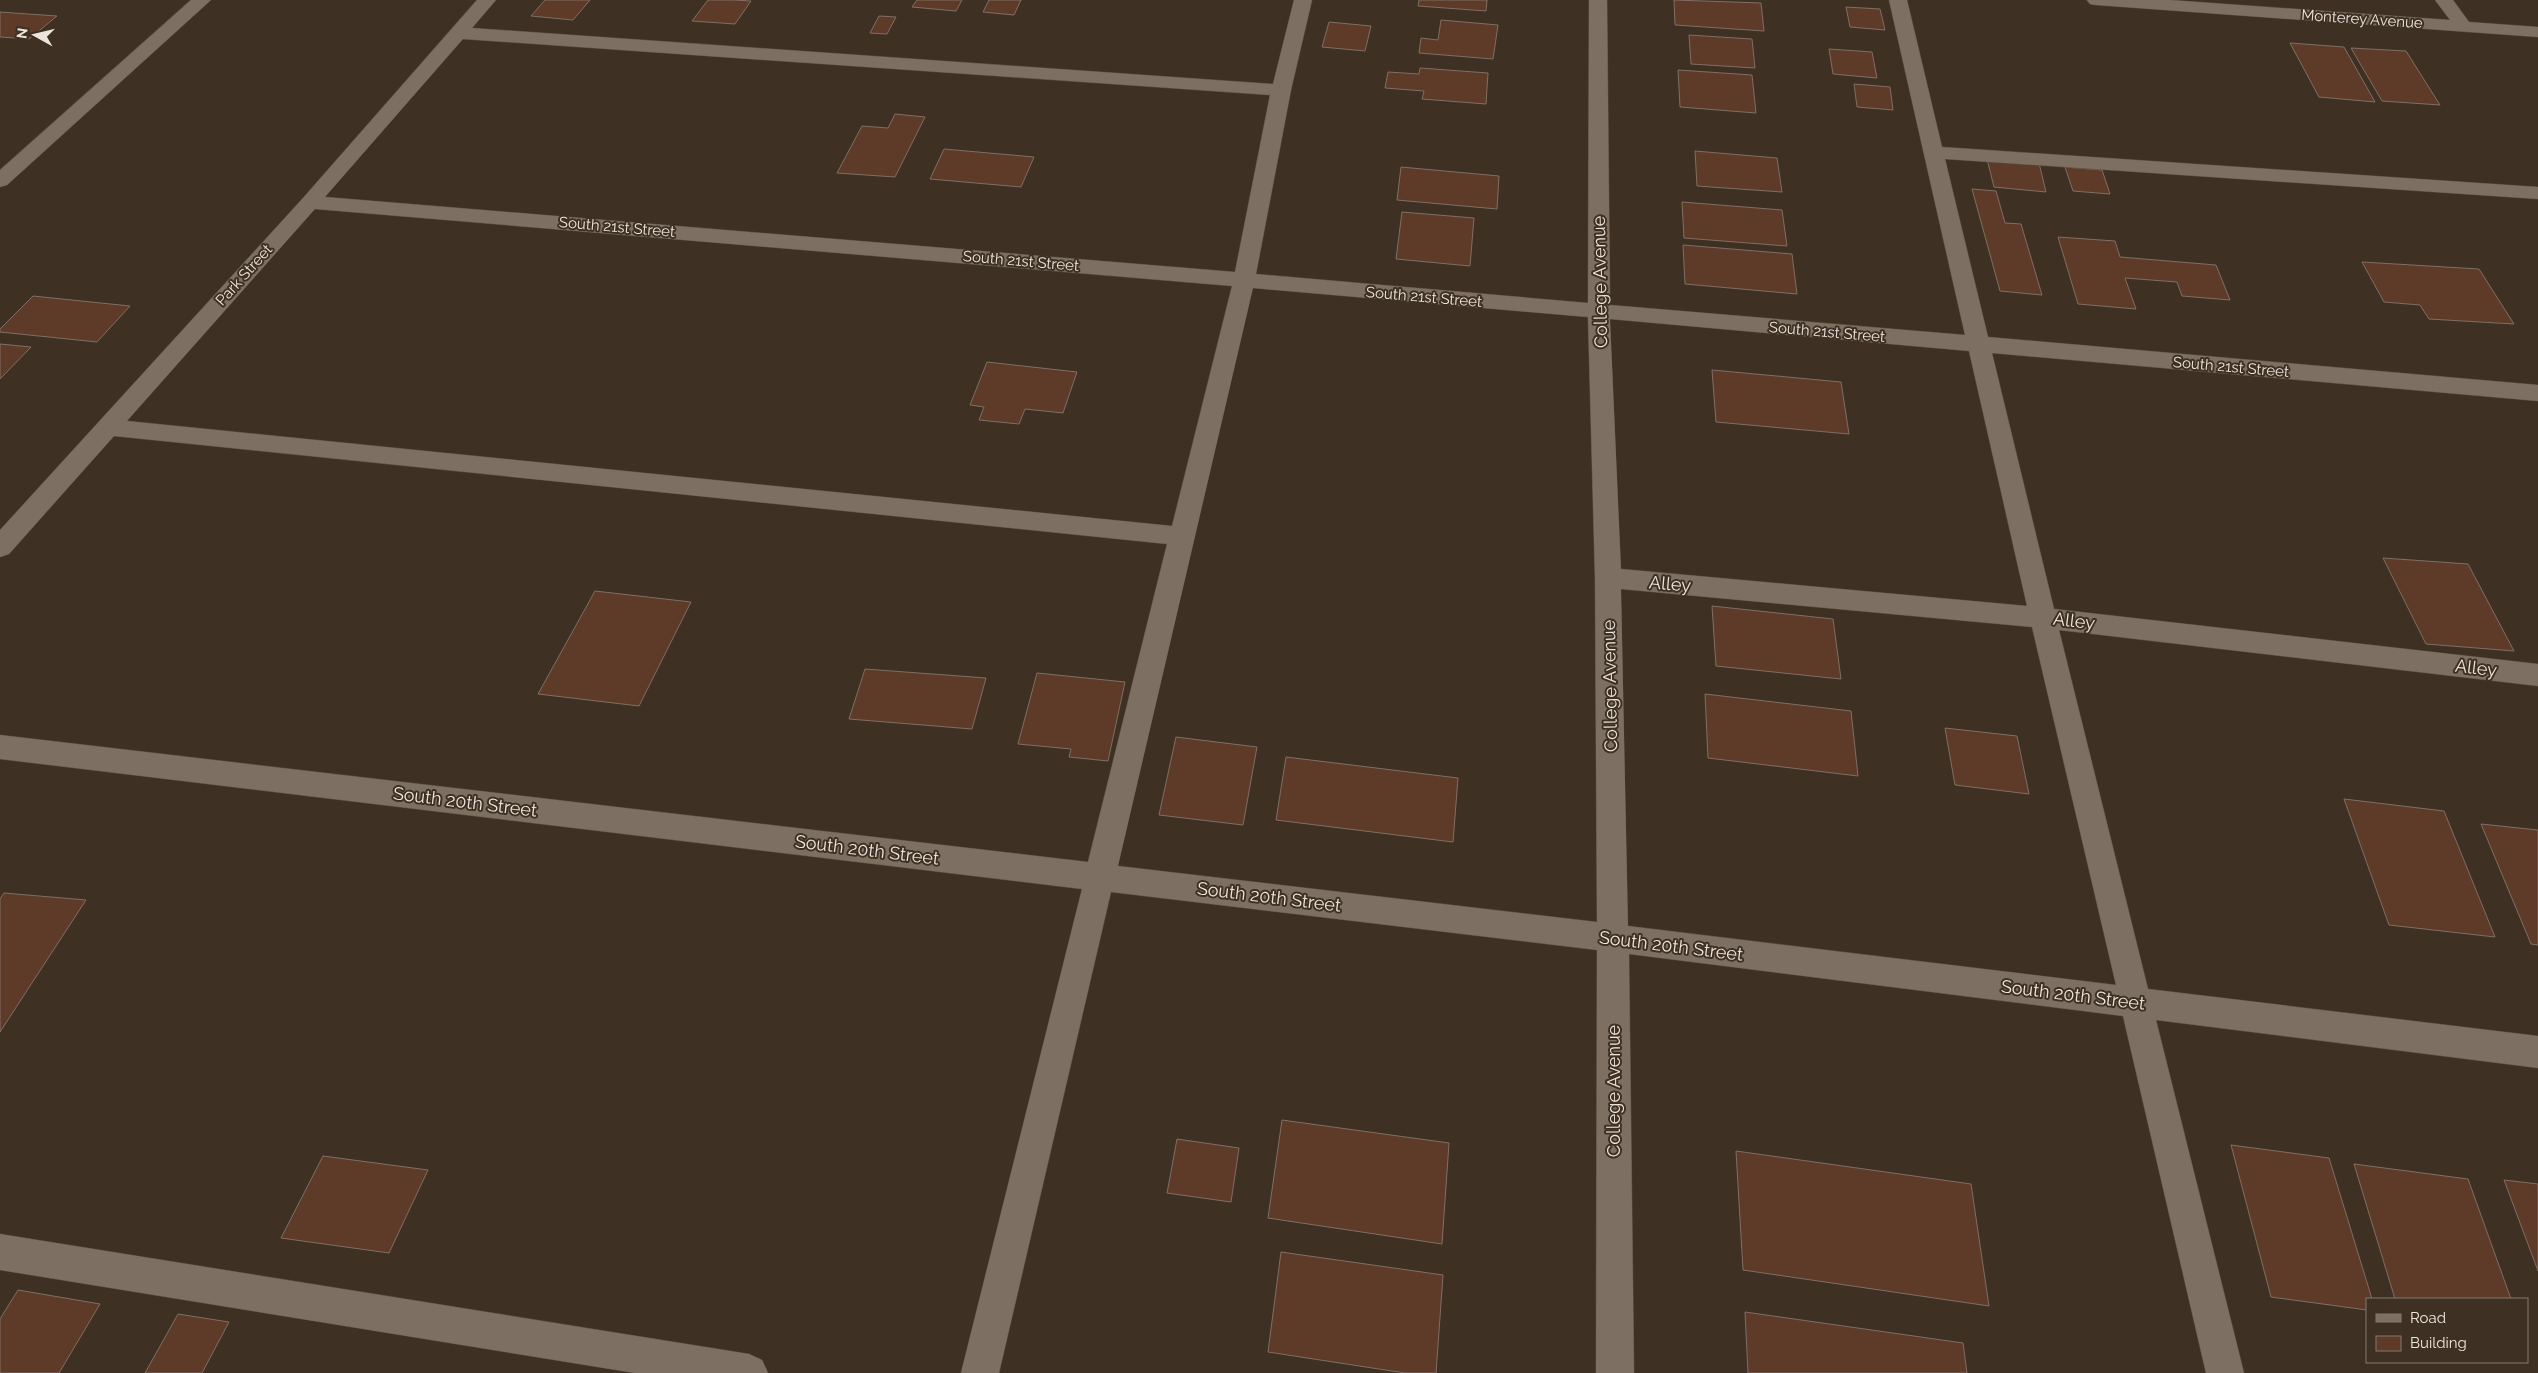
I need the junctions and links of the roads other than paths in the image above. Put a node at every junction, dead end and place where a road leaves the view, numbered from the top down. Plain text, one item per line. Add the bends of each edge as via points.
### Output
1 (202, 0) edge
2 (487, 0) edge
3 (1303, 0) edge
4 (1598, 0) edge
5 (1898, 0) edge
6 (2096, 0) edge
7 (2444, 0) edge
8 (2170, 3) edge
9 (2463, 26) junction
10 (2538, 32) edge
11 (458, 33) junction
12 (1281, 90) junction
13 (1935, 152) junction
14 (0, 181) edge
15 (2538, 193) edge
16 (310, 202) junction
17 (1244, 280) junction
18 (1599, 313) junction
19 (1980, 346) junction
20 (2538, 393) edge
21 (108, 426) junction
22 (1182, 536) junction
23 (0, 547) edge
24 (1608, 578) junction
25 (2043, 618) junction
26 (2538, 675) edge
27 (0, 747) edge
28 (1098, 877) junction
29 (1613, 938) junction
30 (2137, 1003) junction
31 (2538, 1052) edge
32 (0, 1252) edge
33 (749, 1373) edge
34 (980, 1373) edge
35 (1615, 1373) edge
36 (2225, 1373) edge

1 - 14 street
2 - 11 street, Park Street
3 - 12 street
4 - 18 street, College Avenue
5 - 13 street
6 - 8 street, Monterey Avenue
7 - 9 street
8 - 9 street, Monterey Avenue
9 - 10 street, Monterey Avenue
11 - 12 street
11 - 16 street, Park Street
12 - 17 street
13 - 15 street
13 - 19 street
16 - 17 street, South 21st Street
16 - 21 street, Park Street
17 - 18 street, South 21st Street
17 - 22 street
18 - 19 street, South 21st Street
18 - 24 street, College Avenue
19 - 20 street, South 21st Street
19 - 25 street
21 - 22 street
21 - 23 street, Park Street
22 - 28 street
24 - 25 street, Alley
24 - 29 street, College Avenue
25 - 26 street, Alley
25 - 30 street
27 - 28 street, South 20th Street
28 - 29 street, South 20th Street
28 - 34 street
29 - 30 street, South 20th Street
29 - 35 street, College Avenue
30 - 31 street, South 20th Street
30 - 36 street
32 - 33 street

